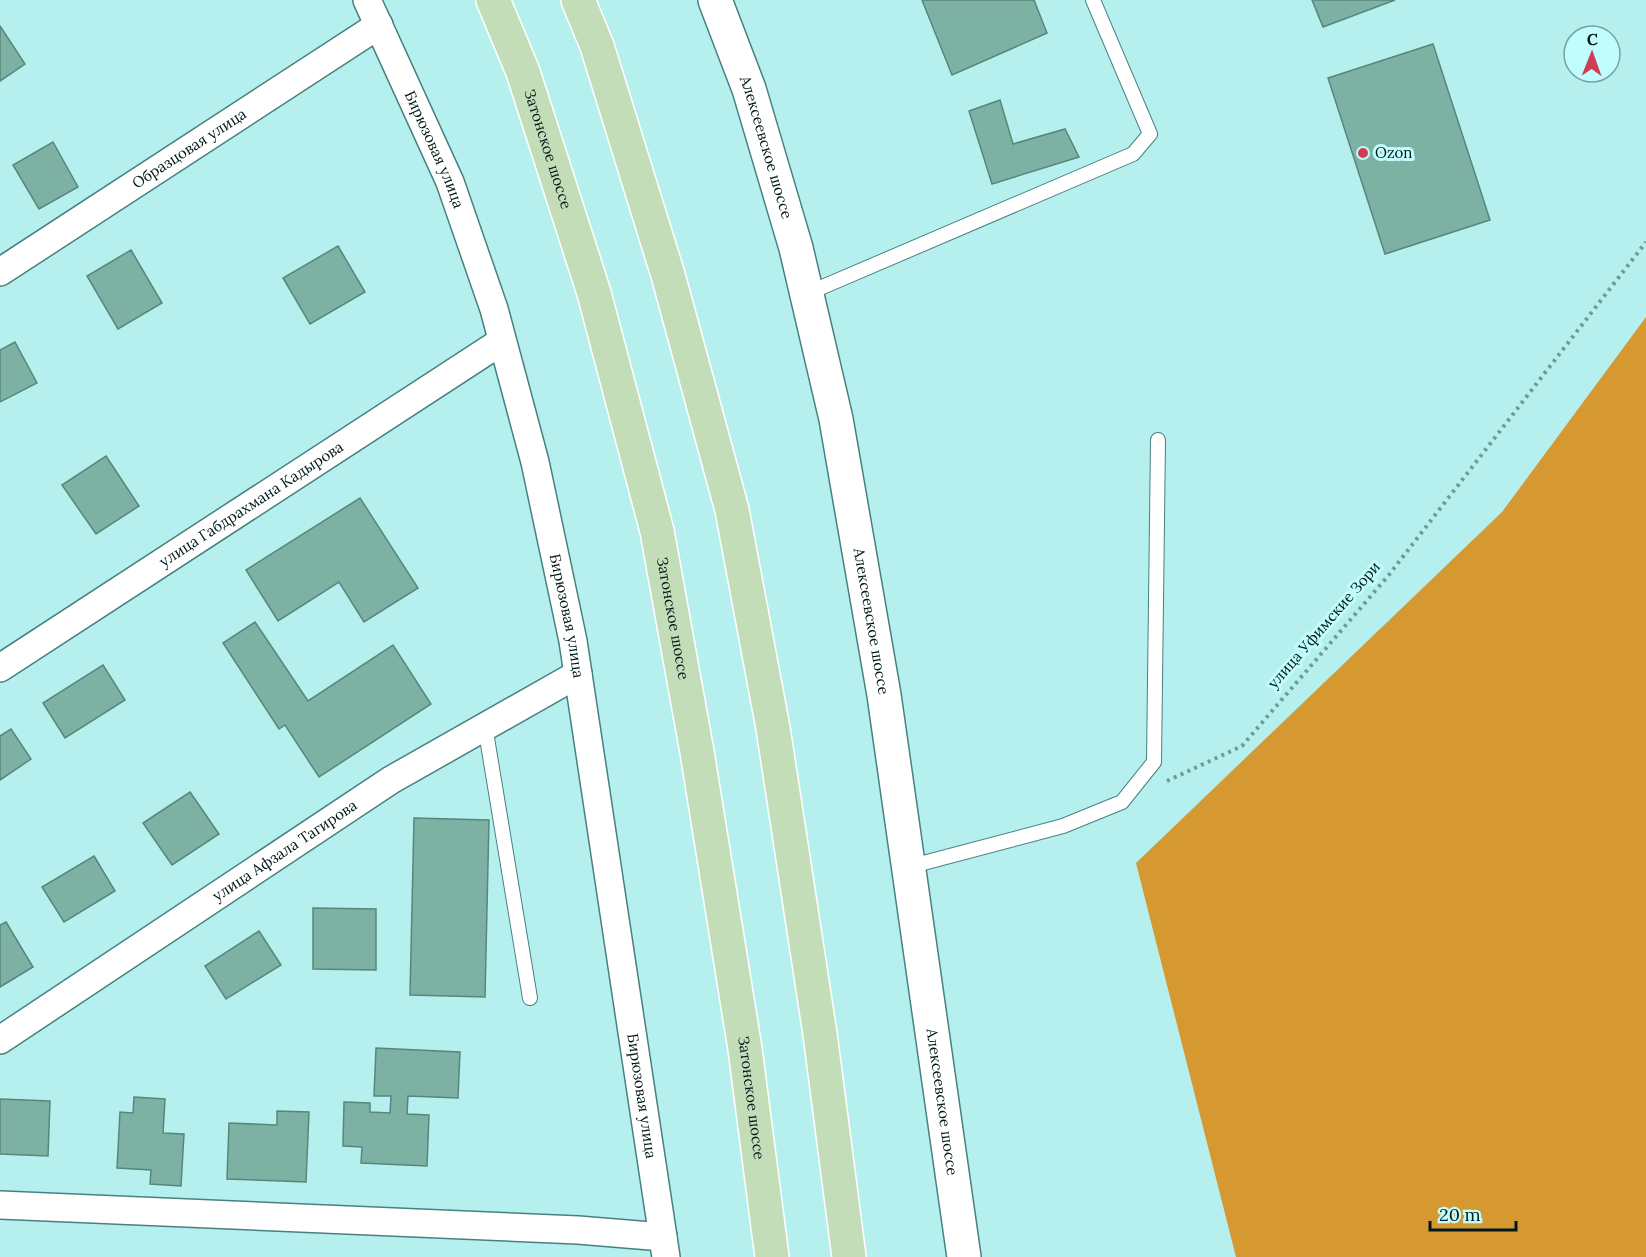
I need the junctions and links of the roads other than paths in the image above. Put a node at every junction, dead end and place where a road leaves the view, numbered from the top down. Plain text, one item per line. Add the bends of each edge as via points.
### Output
1 (366, 0) edge
2 (493, 0) edge
3 (578, 0) edge
4 (715, 0) edge
5 (1093, 0) edge
6 (379, 25) junction
7 (0, 272) edge
8 (806, 294) junction
9 (502, 341) junction
10 (1158, 440) dead end
11 (0, 668) edge
12 (578, 674) junction
13 (485, 726) junction
14 (908, 867) junction
15 (530, 998) dead end
16 (0, 1040) edge
17 (0, 1205) edge
18 (664, 1247) edge
19 (772, 1257) edge
20 (849, 1257) edge
21 (964, 1257) edge

1 - 6 street, Бирюзовая улица
2 - 19 main road, Затонское шоссе via 523,72 594,293 657,531 745,1049
3 - 20 main road via 597,46 668,275 732,510 773,728 820,1034
4 - 8 main road, Алексеевское шоссе via 749,89
5 - 8 lane via 1150,134 1133,154
6 - 7 street, Образцовая улица
6 - 9 street, Бирюзовая улица via 450,182
8 - 14 main road, Алексеевское шоссе via 836,419 884,695
9 - 11 street, улица Габдрахмана Кадырова
9 - 12 street, Бирюзовая улица via 535,462
10 - 14 lane via 1154,762 1122,802 1063,826
12 - 13 street, улица Афзала Тагирова
12 - 18 street, Бирюзовая улица
13 - 15 lane
13 - 16 street, улица Афзала Тагирова via 390,780
14 - 21 main road, Алексеевское шоссе
17 - 18 street via 566,1229

